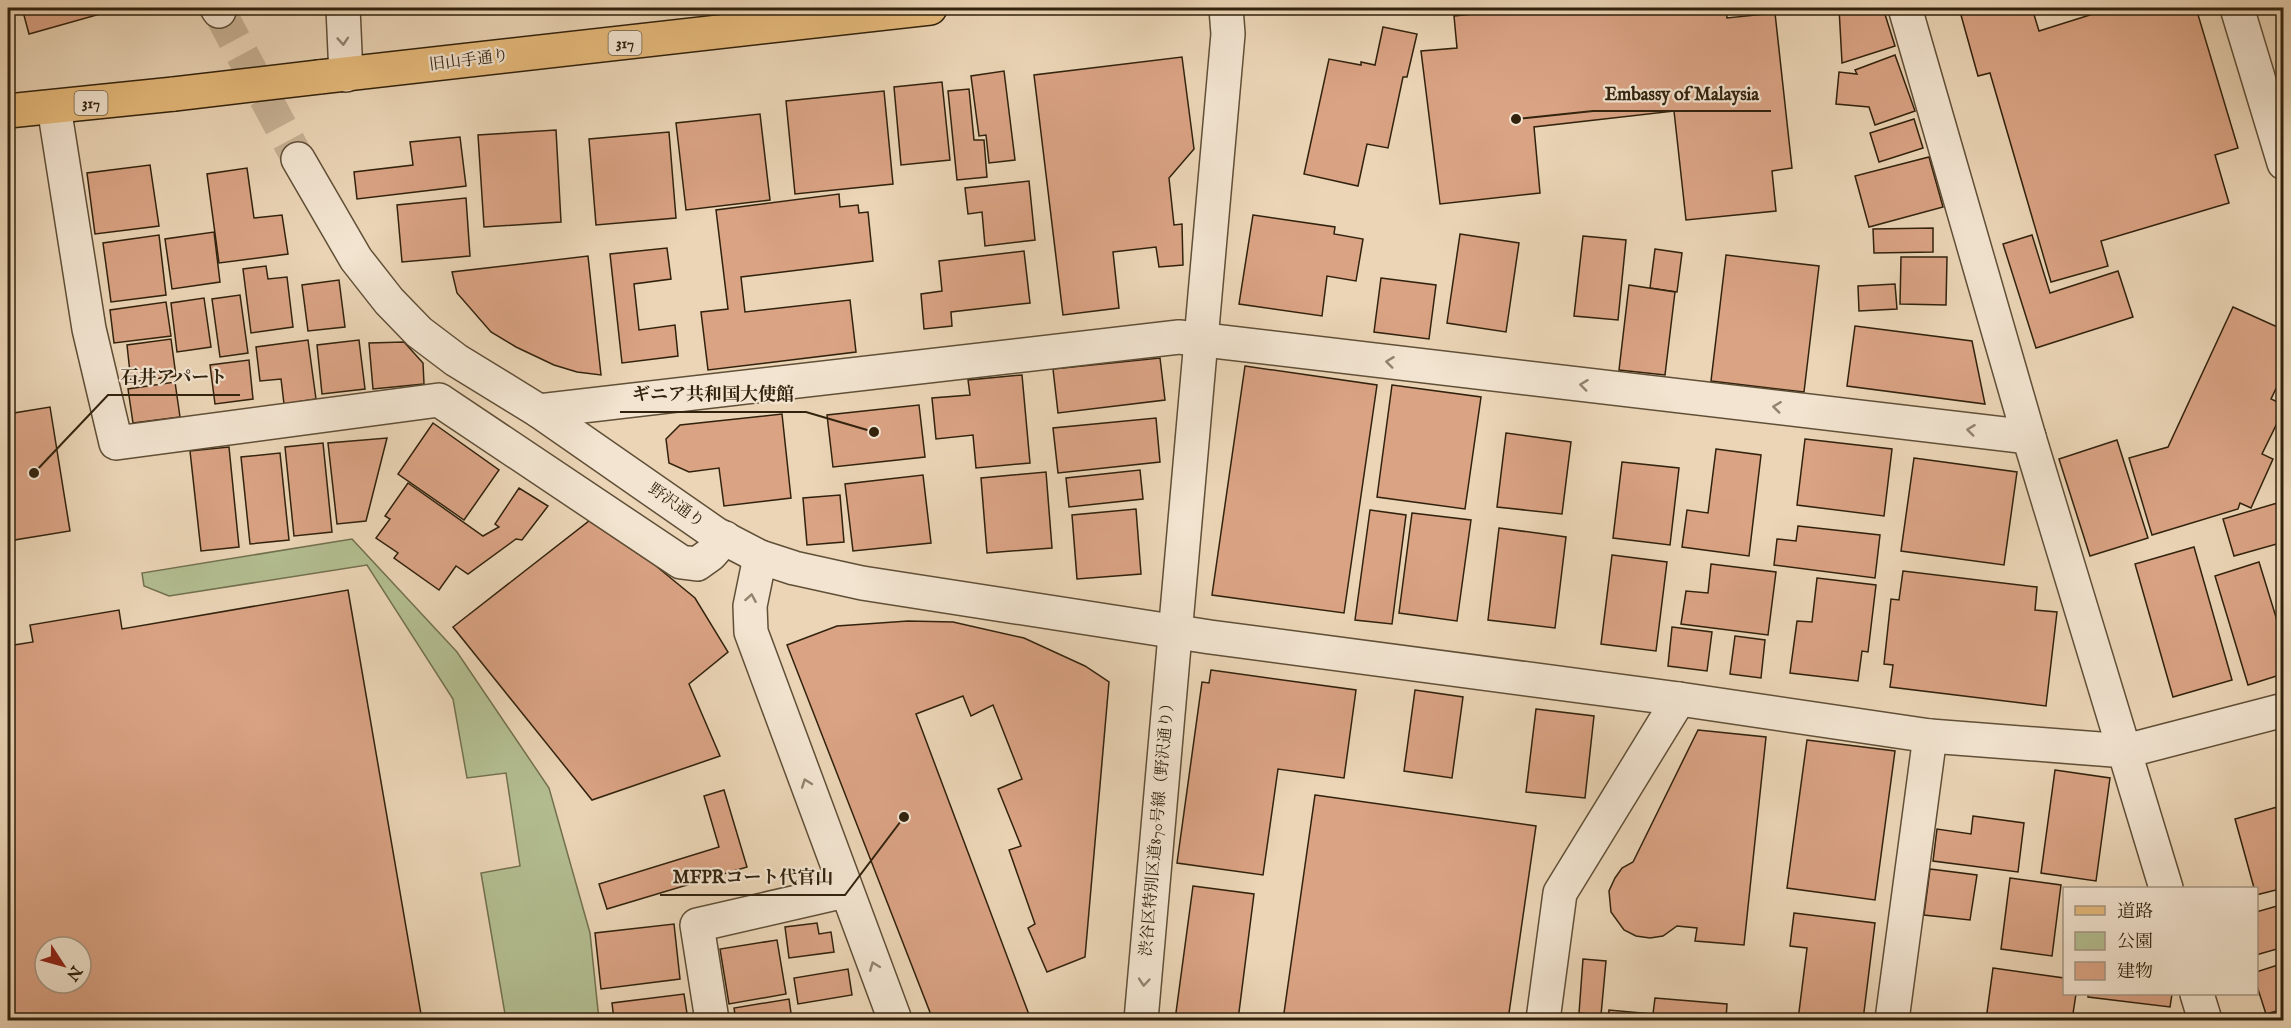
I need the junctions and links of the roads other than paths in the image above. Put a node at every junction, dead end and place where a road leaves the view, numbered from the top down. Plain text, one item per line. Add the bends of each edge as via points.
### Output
1 (343, 8) edge
2 (930, 8) edge
3 (1226, 8) edge
4 (1905, 8) edge
5 (2237, 8) edge
6 (332, 76) junction
7 (54, 107) junction
8 (8, 111) edge
9 (297, 159) tunnel mouth
10 (2283, 163) edge
11 (1202, 340) junction
12 (539, 411) junction
13 (2029, 437) junction
14 (725, 538) junction
15 (760, 556) junction
16 (1177, 631) junction
17 (1679, 699) junction
18 (2283, 710) edge
19 (1930, 736) junction
20 (2126, 751) junction
21 (2166, 887) edge
22 (845, 891) junction
23 (2198, 995) edge
24 (711, 1020) edge
25 (895, 1020) edge
26 (1141, 1020) edge
27 (1543, 1020) edge
28 (1892, 1020) edge
29 (2205, 1020) edge

1 -> 6 street
2 - 6 main road, 旧山手通り / 317
3 - 11 street, 渋谷区特別区道870号線（野沢通り） via 1228,34
4 - 13 street
5 - 10 street
6 - 7 main road, 旧山手通り / 317, bridge
7 - 8 main road, 旧山手通り / 317
7 - 14 street via 89,329 116,443 439,400 681,562 697,564
9 - 12 street, 野沢通り via 356,259 389,301 419,332 456,360
11 - 12 street via 1179,337
13 -> 11 street
11 - 16 street, 渋谷区特別区道870号線（野沢通り）
12 - 14 street, 野沢通り
13 - 20 street
14 - 15 street, 野沢通り
15 - 16 street, 野沢通り via 862,583
22 -> 15 street via 751,632 750,606
16 - 17 street, 野沢通り
16 -> 26 street, 渋谷区特別区道870号線（野沢通り）
17 - 19 street, 野沢通り
17 - 27 street via 1560,893
18 - 20 street, 野沢通り
19 - 20 street, 野沢通り
19 - 28 street
20 - 21 street
22 - 24 street via 697,926
25 -> 22 street
23 - 29 street

